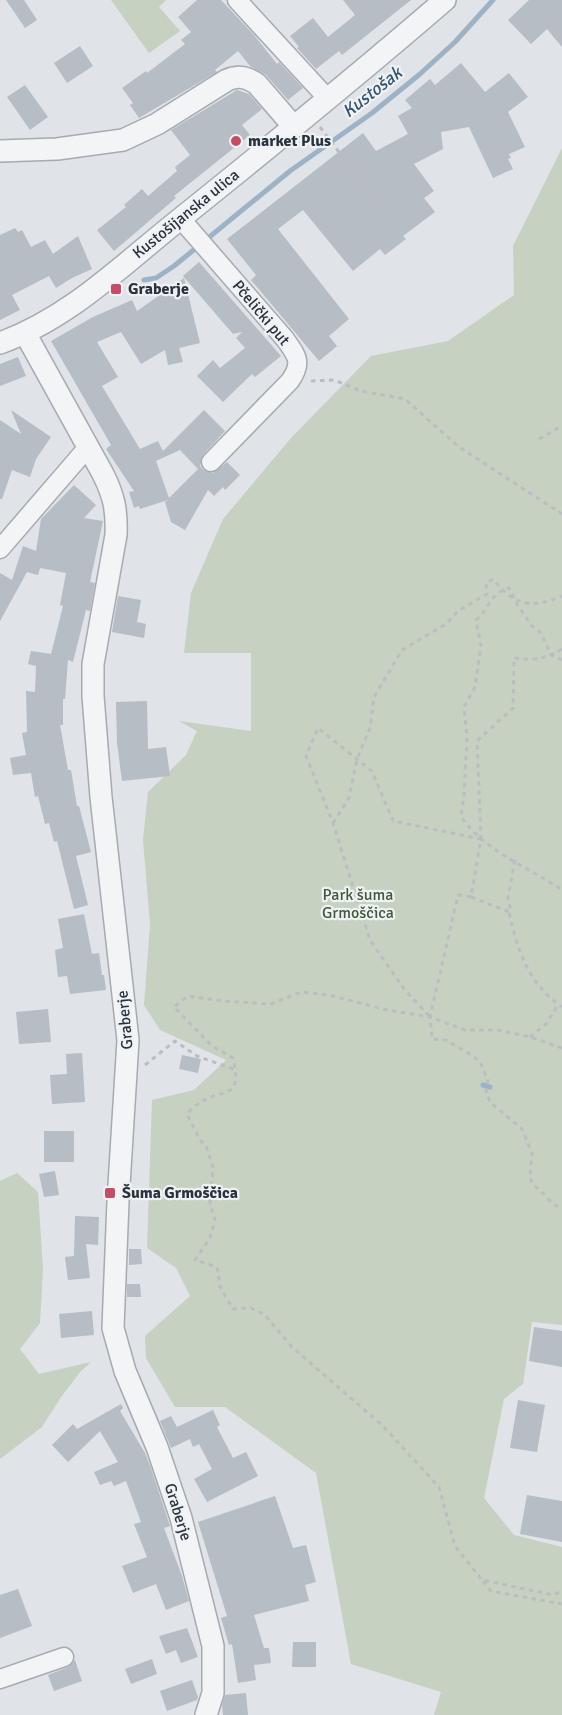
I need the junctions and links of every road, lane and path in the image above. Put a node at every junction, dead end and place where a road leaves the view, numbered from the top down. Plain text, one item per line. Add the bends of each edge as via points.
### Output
1 (237, 0) edge
2 (445, 0) edge
3 (328, 99) junction
4 (294, 127) junction
5 (324, 133) dead end
6 (0, 151) edge
7 (376, 201) dead end
8 (180, 218) junction
9 (25, 333) junction
10 (0, 343) edge
11 (290, 381) junction
12 (562, 430) edge
13 (539, 439) dead end
14 (88, 447) junction
15 (211, 462) dead end
16 (562, 514) edge
17 (0, 549) edge
18 (501, 590) junction
19 (562, 596) edge
20 (515, 600) junction
21 (562, 649) edge
22 (551, 655) junction
23 (562, 660) edge
24 (357, 759) junction
25 (333, 823) junction
26 (481, 839) junction
27 (515, 860) junction
28 (562, 890) edge
29 (471, 897) junction
30 (510, 912) junction
31 (560, 1006) edge
32 (430, 1017) junction
33 (530, 1037) junction
34 (562, 1048) edge
35 (144, 1066) dead end
36 (236, 1070) junction
37 (562, 1208) edge
38 (482, 1580) junction
39 (562, 1590) edge
40 (562, 1604) edge
41 (64, 1658) dead end
42 (0, 1679) edge
43 (206, 1715) edge

1 - 3 street
2 - 3 street, Kustošijanska ulica
3 - 4 street, Kustošijanska ulica
4 - 6 street via 257,84 239,76 123,140 57,149
4 - 8 street, Kustošijanska ulica
5 - 7 path
8 - 9 street, Kustošijanska ulica via 96,288
8 - 11 street, Pčelički put via 297,356 297,370
9 - 10 street, Kustošijanska ulica
9 - 14 street, Graberje
11 - 15 street
11 - 16 path via 334,380 361,391 405,399 479,462
12 - 13 path via 558,428
14 - 17 street
14 - 43 street, Graberje via 113,495 117,513 93,664 101,797 128,1040 113,1328 125,1371 181,1518 213,1646 213,1693
18 - 20 path via 509,588
18 - 24 path via 493,579 486,583 487,594 402,650 374,697 370,728
18 - 26 path via 476,620 481,646 478,673 464,707 467,737 460,816
19 - 20 path via 535,605
20 - 22 path via 541,633
21 - 22 path
22 - 23 path
22 - 26 path via 534,660 514,658 513,708 477,741
24 - 25 path via 349,798
24 - 25 path via 318,728 306,756
24 - 26 path via 372,771 393,821
25 - 32 path via 370,940 404,989
26 - 27 path
26 - 29 path
27 - 28 path
27 - 30 path via 508,898
29 - 30 path
29 - 32 path via 458,895
30 - 31 path via 529,974
31 - 33 path
32 - 33 path via 465,1030 498,1030
32 - 36 path via 301,992 271,1004 188,996 174,1007 212,1046 233,1058
32 - 37 path via 432,1039 446,1040 480,1062 488,1080 490,1102 522,1129 532,1153 532,1185
33 - 34 path
35 - 36 path via 175,1041 196,1056
36 - 38 path via 237,1081 230,1091 199,1103 187,1114 213,1167 210,1203 215,1221 210,1238 195,1260 217,1267 220,1287 233,1309 251,1308 264,1314 292,1347 383,1426 440,1487 455,1546
38 - 39 path via 554,1595
38 - 40 path via 491,1591
41 - 42 street

